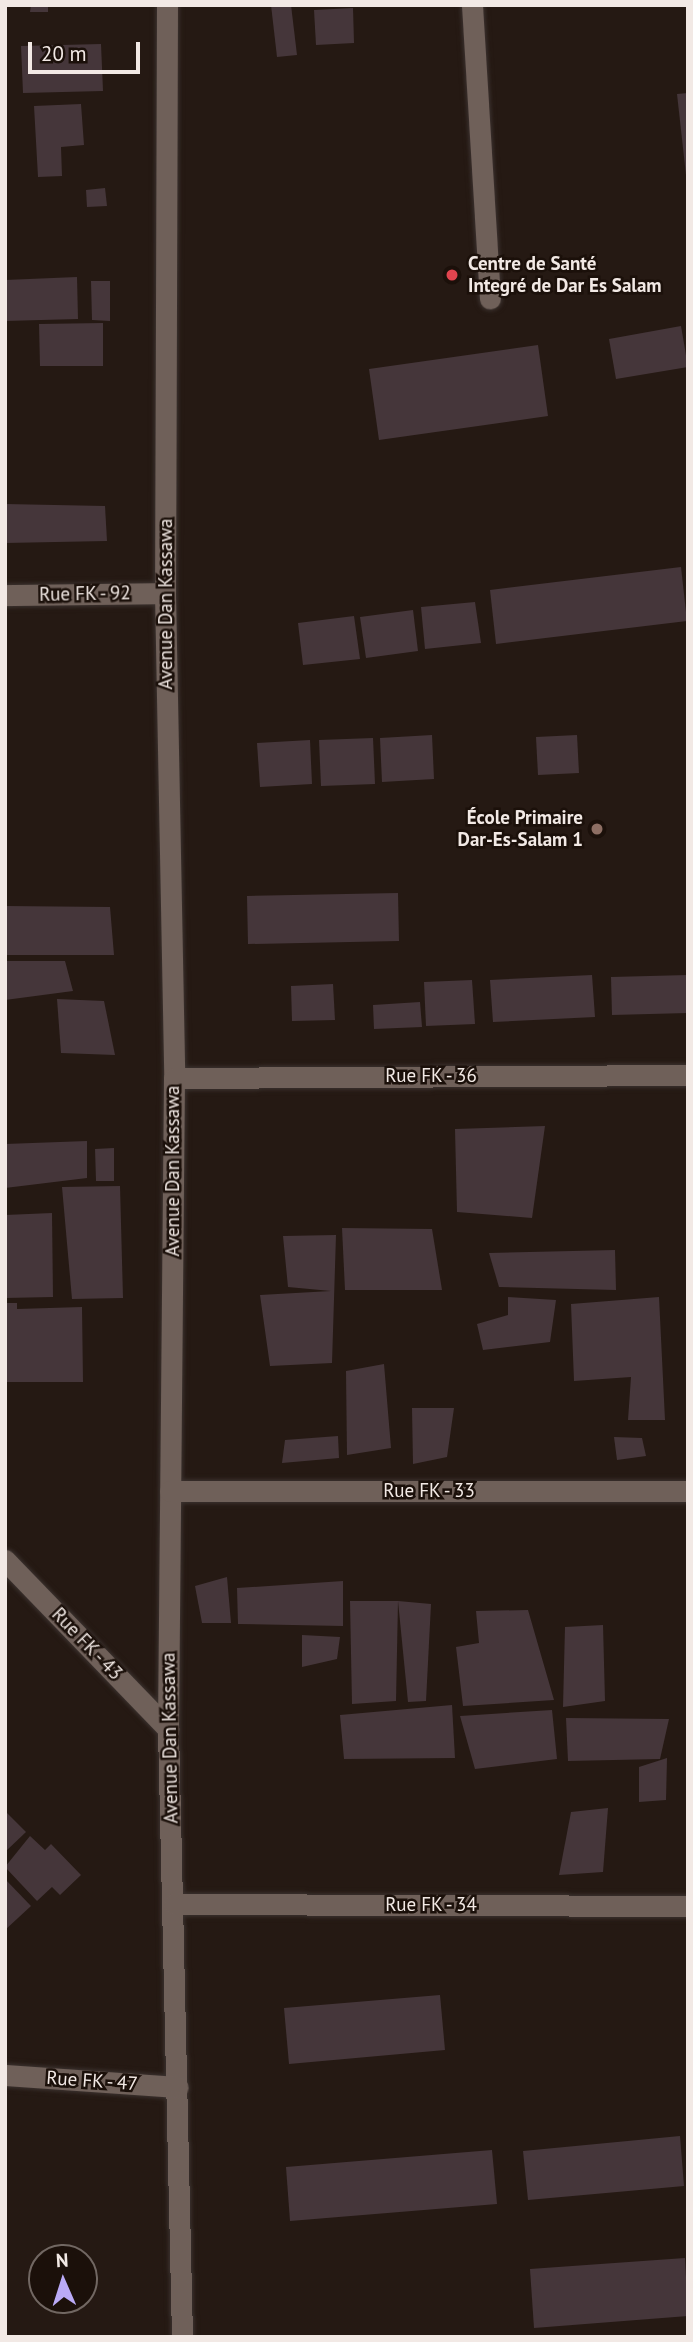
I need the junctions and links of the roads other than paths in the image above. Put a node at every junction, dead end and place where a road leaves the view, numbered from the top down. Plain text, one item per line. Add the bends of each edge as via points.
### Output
1 (167, 5) edge
2 (472, 5) edge
3 (490, 298) dead end
4 (165, 593) junction
5 (5, 595) edge
6 (688, 1075) edge
7 (174, 1078) junction
8 (170, 1491) junction
9 (688, 1491) edge
10 (5, 1560) edge
11 (168, 1728) junction
12 (174, 1905) junction
13 (688, 1906) edge
14 (5, 2075) edge
15 (178, 2087) junction
16 (180, 2335) edge

1 - 4 street, Avenue Dan Kassawa
2 - 3 street
4 - 5 street, Rue FK - 92
4 - 7 street, Avenue Dan Kassawa
6 - 7 street, Rue FK - 36
7 - 8 street, Avenue Dan Kassawa
8 - 9 street, Rue FK - 33
8 - 11 street, Avenue Dan Kassawa
10 - 11 street, Rue FK - 43
11 - 12 street, Avenue Dan Kassawa
12 - 13 street, Rue FK - 34
12 - 15 street, Avenue Dan Kassawa
14 - 15 street, Rue FK - 47
15 - 16 street, Avenue Dan Kassawa

